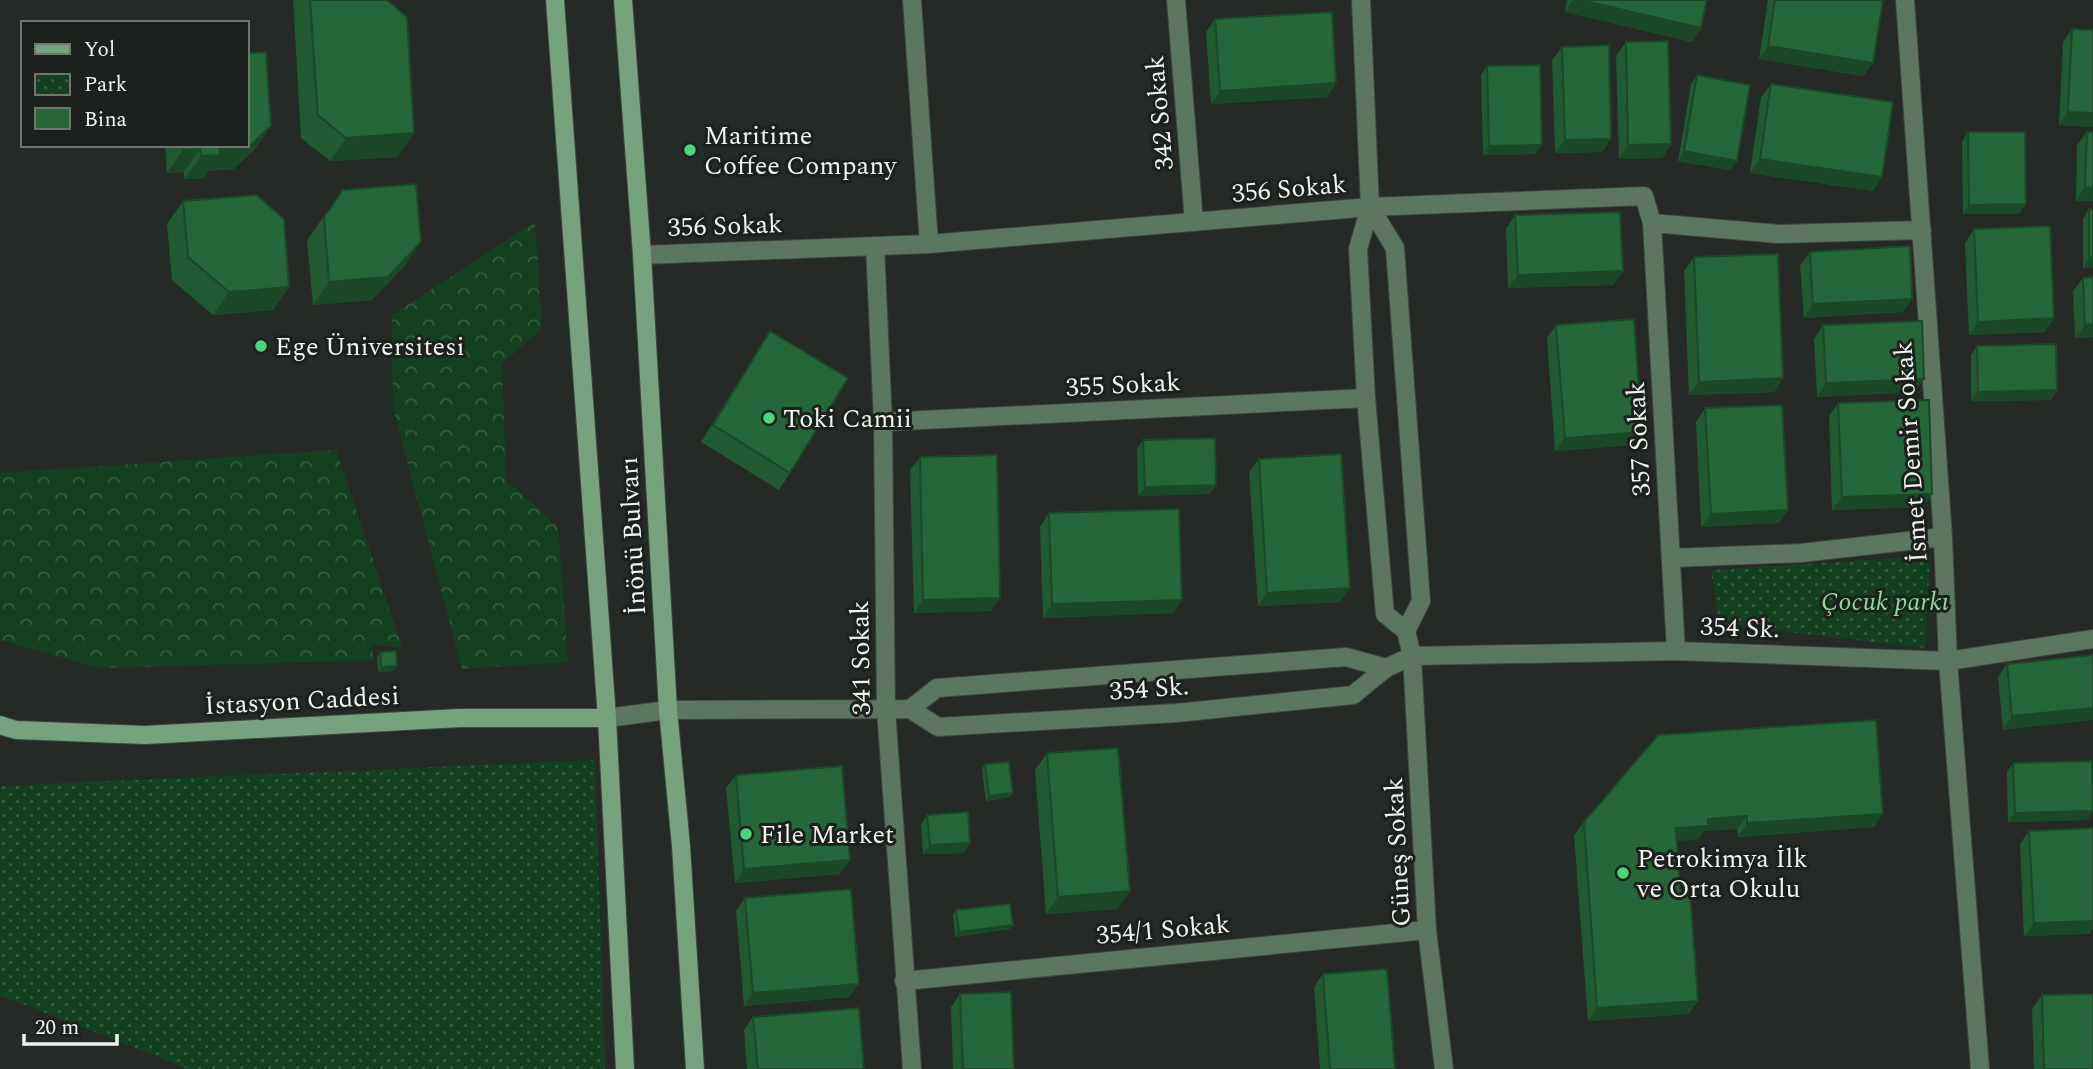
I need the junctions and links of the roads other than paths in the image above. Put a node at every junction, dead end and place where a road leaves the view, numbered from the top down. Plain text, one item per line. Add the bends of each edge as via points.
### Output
1 (555, 0) edge
2 (623, 0) edge
3 (912, 0) edge
4 (1176, 0) edge
5 (1361, 0) edge
6 (1905, 0) edge
7 (1370, 207) junction
8 (1194, 222) junction
9 (1652, 223) junction
10 (1922, 230) junction
11 (929, 244) junction
12 (875, 246) junction
13 (642, 255) junction
14 (1366, 398) junction
15 (883, 422) junction
16 (1943, 537) junction
17 (1671, 558) junction
18 (1406, 631) junction
19 (2093, 639) edge
20 (1676, 651) junction
21 (1412, 656) junction
22 (1948, 661) junction
23 (1386, 668) junction
24 (910, 709) junction
25 (668, 710) junction
26 (886, 710) junction
27 (607, 718) junction
28 (0, 725) edge
29 (1427, 930) junction
30 (904, 981) junction
31 (625, 1069) edge
32 (695, 1069) edge
33 (912, 1069) edge
34 (1444, 1069) edge
35 (1980, 1069) edge

1 - 27 street, İnönü Bulvarı
2 - 13 street, İnönü Bulvarı
3 - 11 street
4 - 8 street, 342 Sokak
5 - 7 street, Güneş Sokak
6 - 10 street, İsmet Demir Sokak
7 - 8 street, 356 Sokak
7 - 9 street, 356 Sokak via 1644,196
7 - 14 street, Güneş Sokak via 1358,249
7 - 18 street, Güneş Sokak via 1395,248 1422,601
8 - 11 street, 356 Sokak
9 - 10 street via 1779,234
9 - 17 street, 357 Sokak
10 - 16 street, İsmet Demir Sokak
11 - 12 street, 356 Sokak
12 - 13 street, 356 Sokak
12 - 15 street, 341 Sokak
13 - 25 street, İnönü Bulvarı
14 - 15 street, 355 Sokak
14 - 18 street, Güneş Sokak via 1385,614
15 - 26 street, 341 Sokak
16 - 17 street via 1801,553
16 - 22 street, İsmet Demir Sokak
17 - 20 street, 357 Sokak
18 - 21 street, Güneş Sokak
19 - 22 street, 354 Sk.
20 - 21 street, 354 Sk.
20 - 22 street, 354 Sk.
21 - 23 street, 354 Sk.
21 - 29 street, Güneş Sokak
22 - 35 street, İsmet Demir Sokak
23 - 24 street, 354 Sk. via 1346,657 937,688
23 - 24 street, 354 Sk. via 1353,695 1176,713 938,727
24 - 26 street
25 - 26 street
25 - 27 street
25 - 32 street, İnönü Bulvarı
26 - 30 street, 341 Sokak
27 - 28 street, İstasyon Caddesi via 460,718 145,735 16,730
27 - 31 street, İnönü Bulvarı
29 - 30 street, 354/1 Sokak
29 - 34 street, Güneş Sokak
30 - 33 street, 341 Sokak

